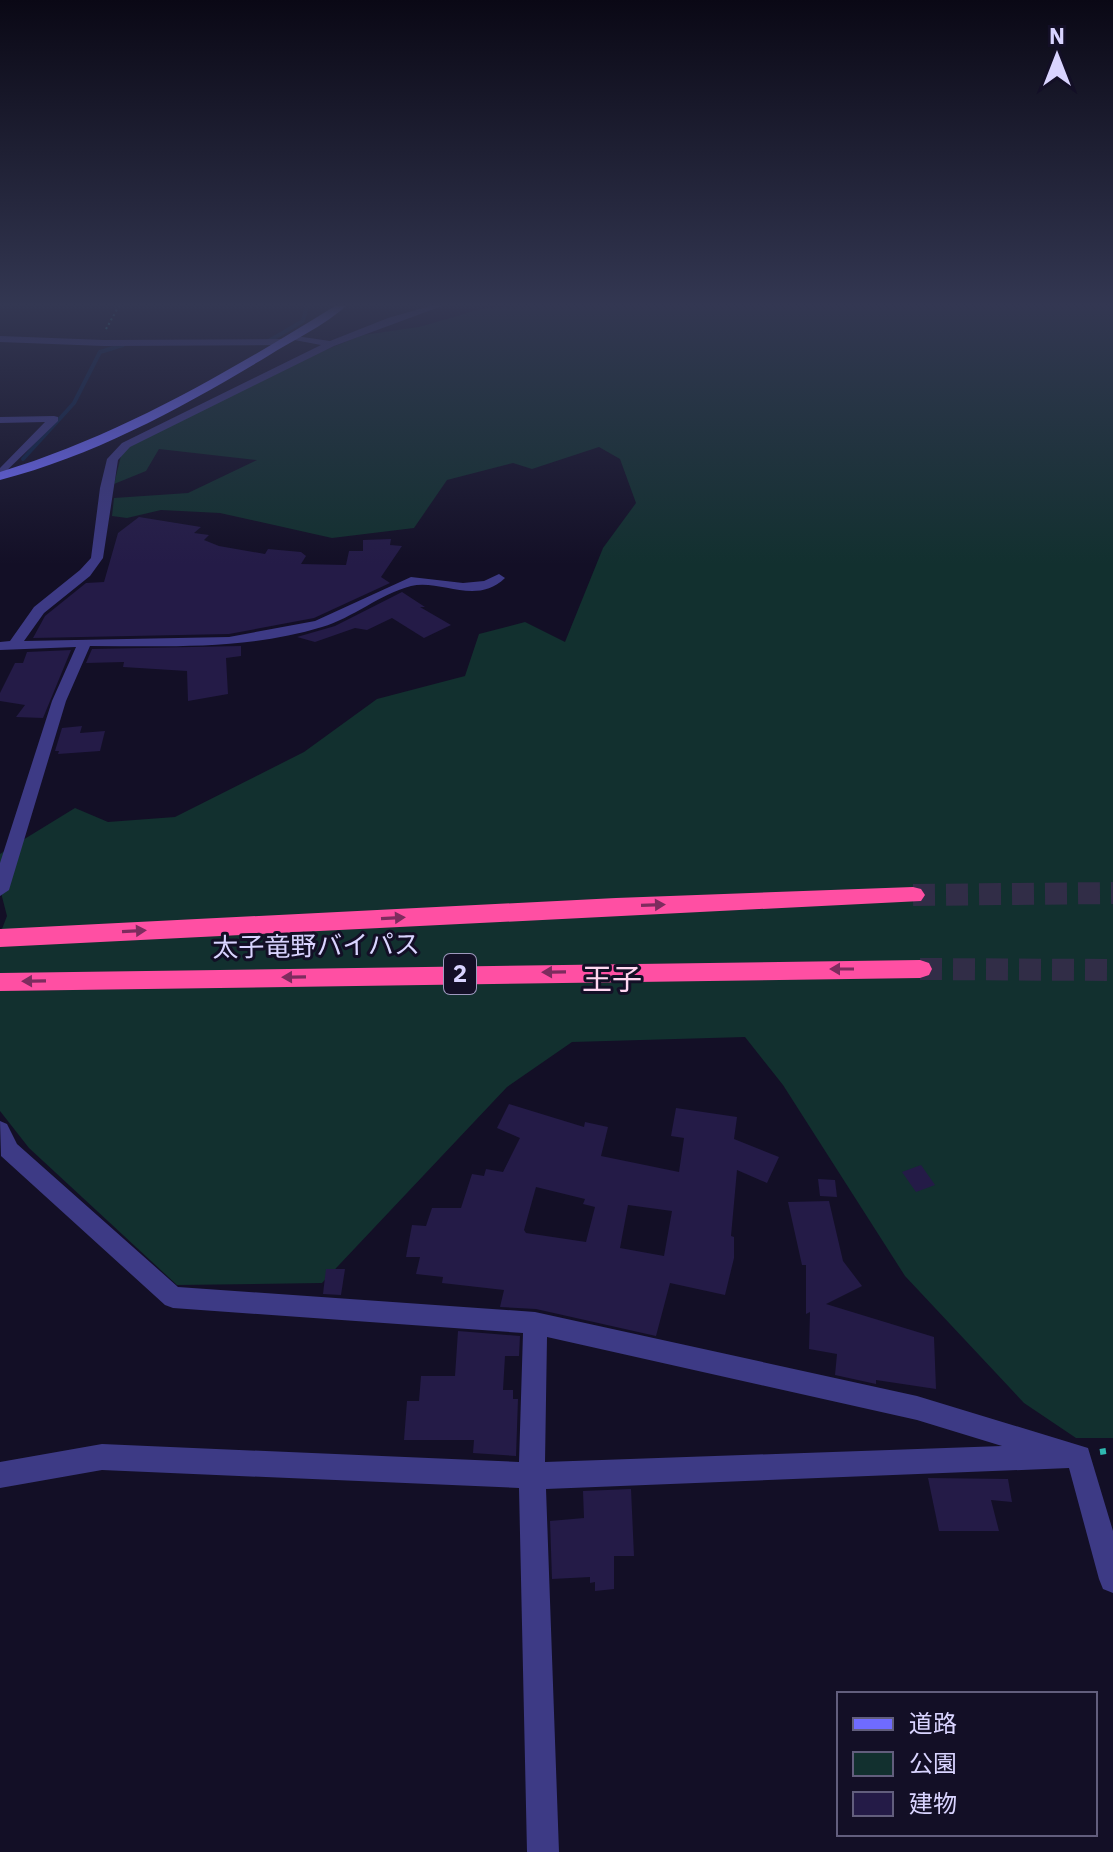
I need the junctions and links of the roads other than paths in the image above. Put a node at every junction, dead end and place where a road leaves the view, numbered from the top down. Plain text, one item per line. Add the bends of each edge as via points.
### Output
1 (193, 392) edge
2 (230, 392) edge
3 (0, 420) edge
4 (0, 475) edge
5 (499, 578) dead end
6 (85, 642) junction
7 (15, 644) junction
8 (0, 646) edge
9 (0, 890) edge
10 (913, 895) tunnel mouth
11 (0, 938) edge
12 (920, 969) tunnel mouth
13 (0, 982) edge
14 (0, 1130) edge
15 (535, 1323) junction
16 (1079, 1457) junction
17 (0, 1475) edge
18 (532, 1476) junction
19 (1113, 1579) edge
20 (543, 1852) edge

1 - 4 main road via 84,448
2 - 7 street via 126,445 113,459 97,558 39,610
3 - 4 street via 54,419
5 - 6 street via 463,587 411,581 319,624 229,641
6 - 7 street
6 - 9 street via 59,701
7 - 8 street
11 -> 10 highway, 太子竜野バイパス
12 -> 13 highway, 太子竜野バイパス / 2
14 - 15 street via 9,1150 173,1297
15 - 16 street via 917,1408
15 - 18 street
16 - 18 street
16 - 19 street
17 - 18 street via 102,1457
18 - 20 street

